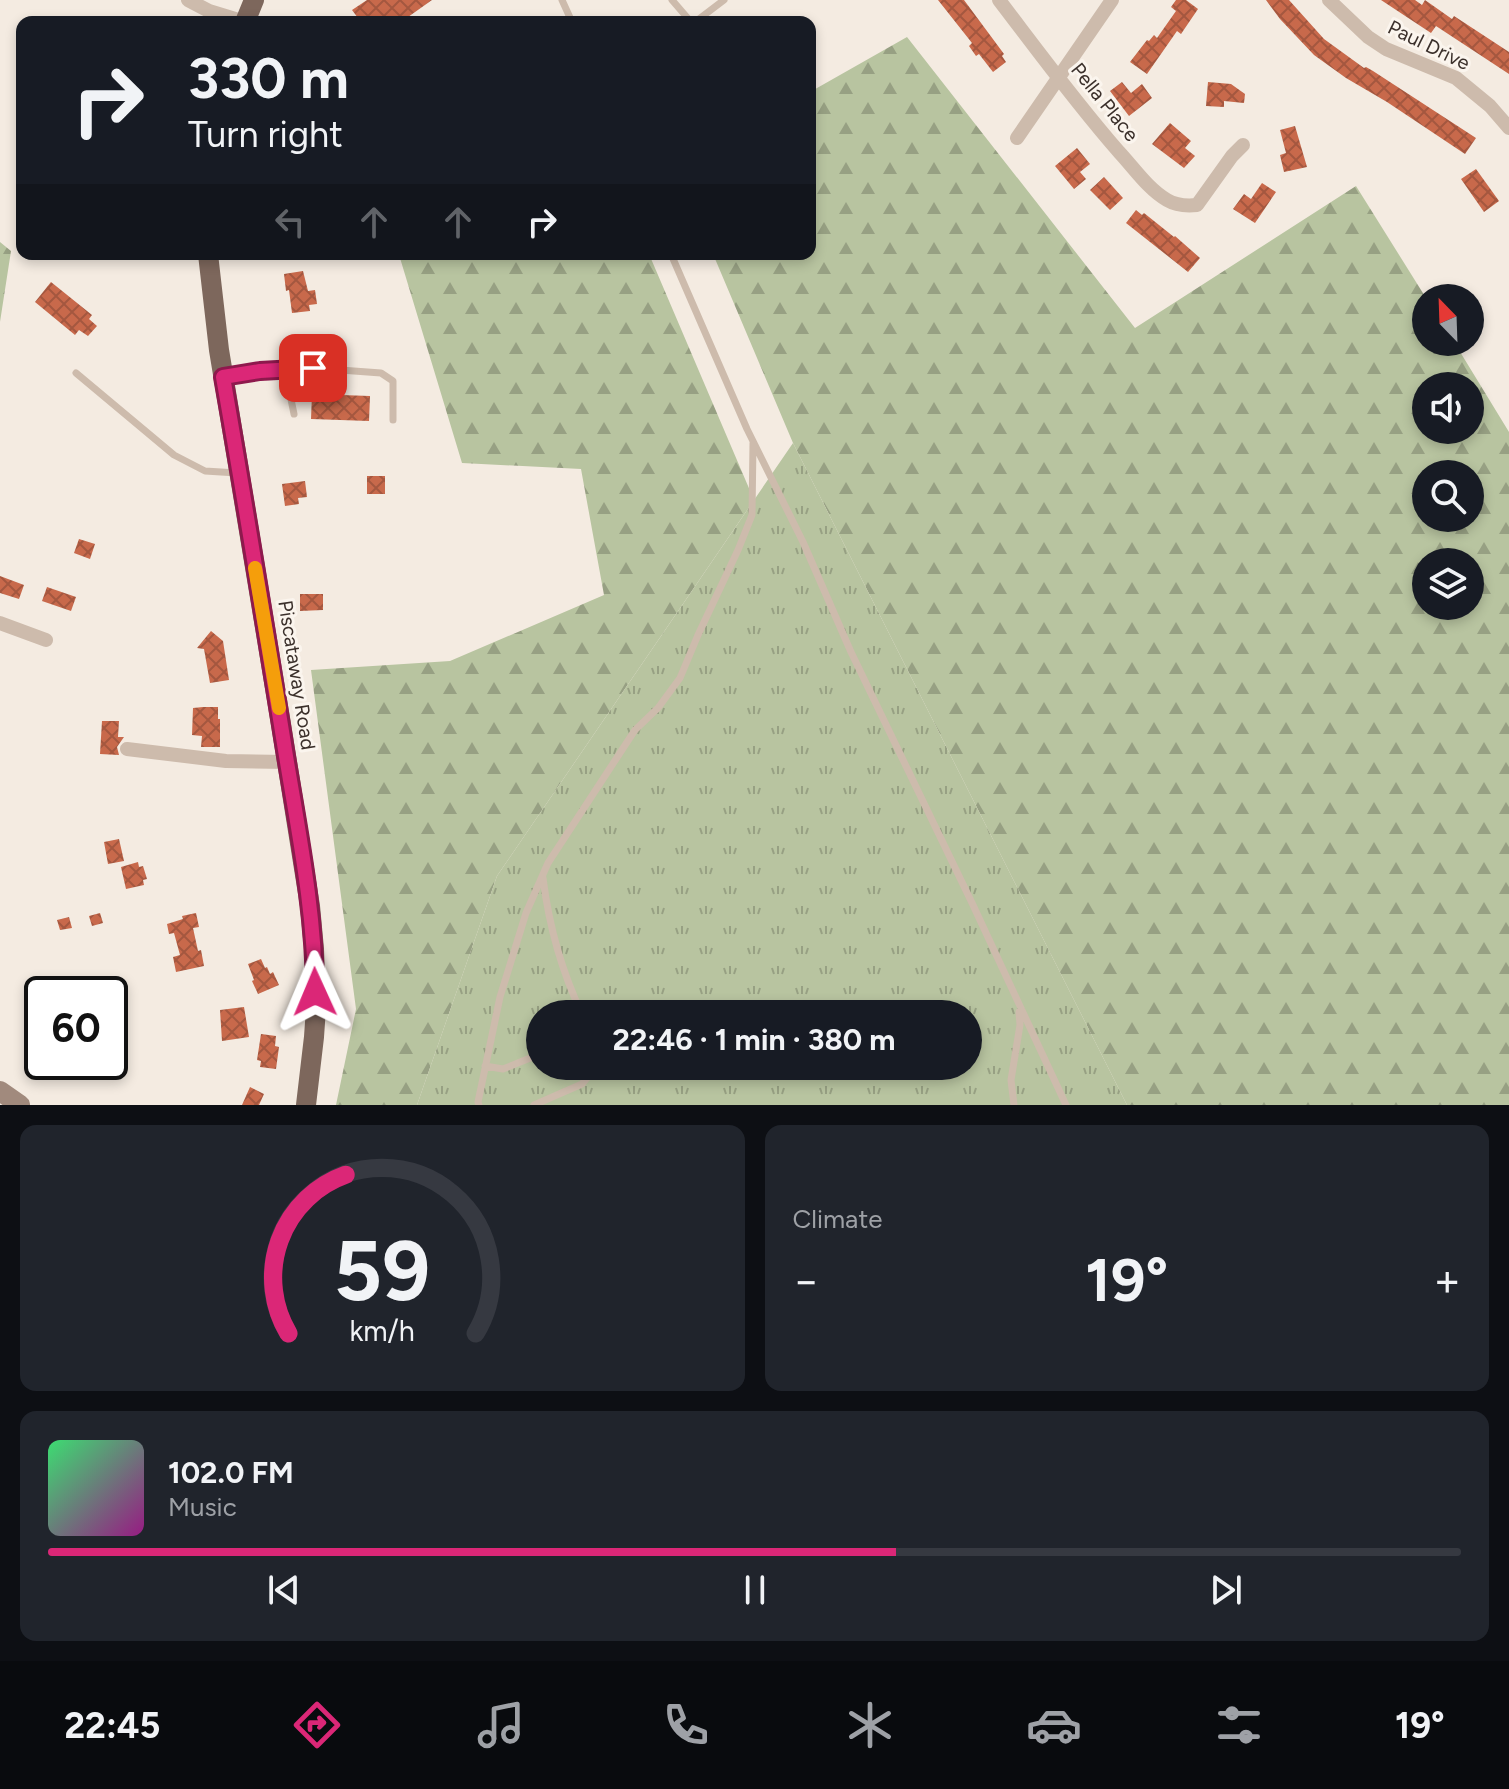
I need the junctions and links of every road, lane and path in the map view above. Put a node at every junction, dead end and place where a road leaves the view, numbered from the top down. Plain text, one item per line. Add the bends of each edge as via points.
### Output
1 (188, 0) edge
2 (672, 0) edge
3 (724, 0) edge
4 (999, 0) edge
5 (1112, 0) edge
6 (1329, 0) edge
7 (225, 16) edge
8 (687, 16) edge
9 (701, 16) edge
10 (1058, 77) junction
11 (1509, 128) edge
12 (1017, 138) dead end
13 (1243, 145) dead end
14 (209, 260) edge
15 (674, 260) edge
16 (285, 370) junction
17 (76, 373) dead end
18 (223, 377) junction
19 (294, 414) dead end
20 (393, 420) dead end
21 (753, 441) junction
22 (240, 473) junction
23 (0, 623) edge
24 (46, 640) dead end
25 (127, 749) dead end
26 (287, 762) junction
27 (542, 876) junction
28 (576, 1000) edge
29 (1019, 1005) junction
30 (526, 1060) edge
31 (485, 1066) junction
32 (585, 1080) edge
33 (0, 1091) edge
34 (20, 1105) edge
35 (306, 1105) edge
36 (479, 1105) edge
37 (534, 1105) edge
38 (1014, 1105) edge
39 (1066, 1105) edge

1 - 7 street
2 - 8 lane
3 - 9 lane
4 - 10 street, Pella Place
5 - 10 street
6 - 11 street, Paul Drive via 1386,49 1464,84
10 - 12 street
10 - 13 street, Pella Place via 1157,193 1178,205 1197,205
14 - 18 main road, Piscataway Road
15 - 21 lane
16 - 18 lane
16 - 19 lane
16 - 20 lane via 381,373 393,381
17 - 22 lane via 174,455 205,471
18 - 22 main road, Piscataway Road
21 - 27 lane via 752,515 680,678 635,730
21 - 29 lane
22 - 26 main road, Piscataway Road
23 - 24 street
25 - 26 street
26 - 35 main road, Piscataway Road via 314,949 315,1023
27 - 28 lane via 558,957
27 - 31 lane via 500,997
29 - 38 lane via 1011,1080
29 - 39 lane
30 - 31 lane via 503,1069
31 - 36 lane
32 - 37 lane
33 - 34 main road

